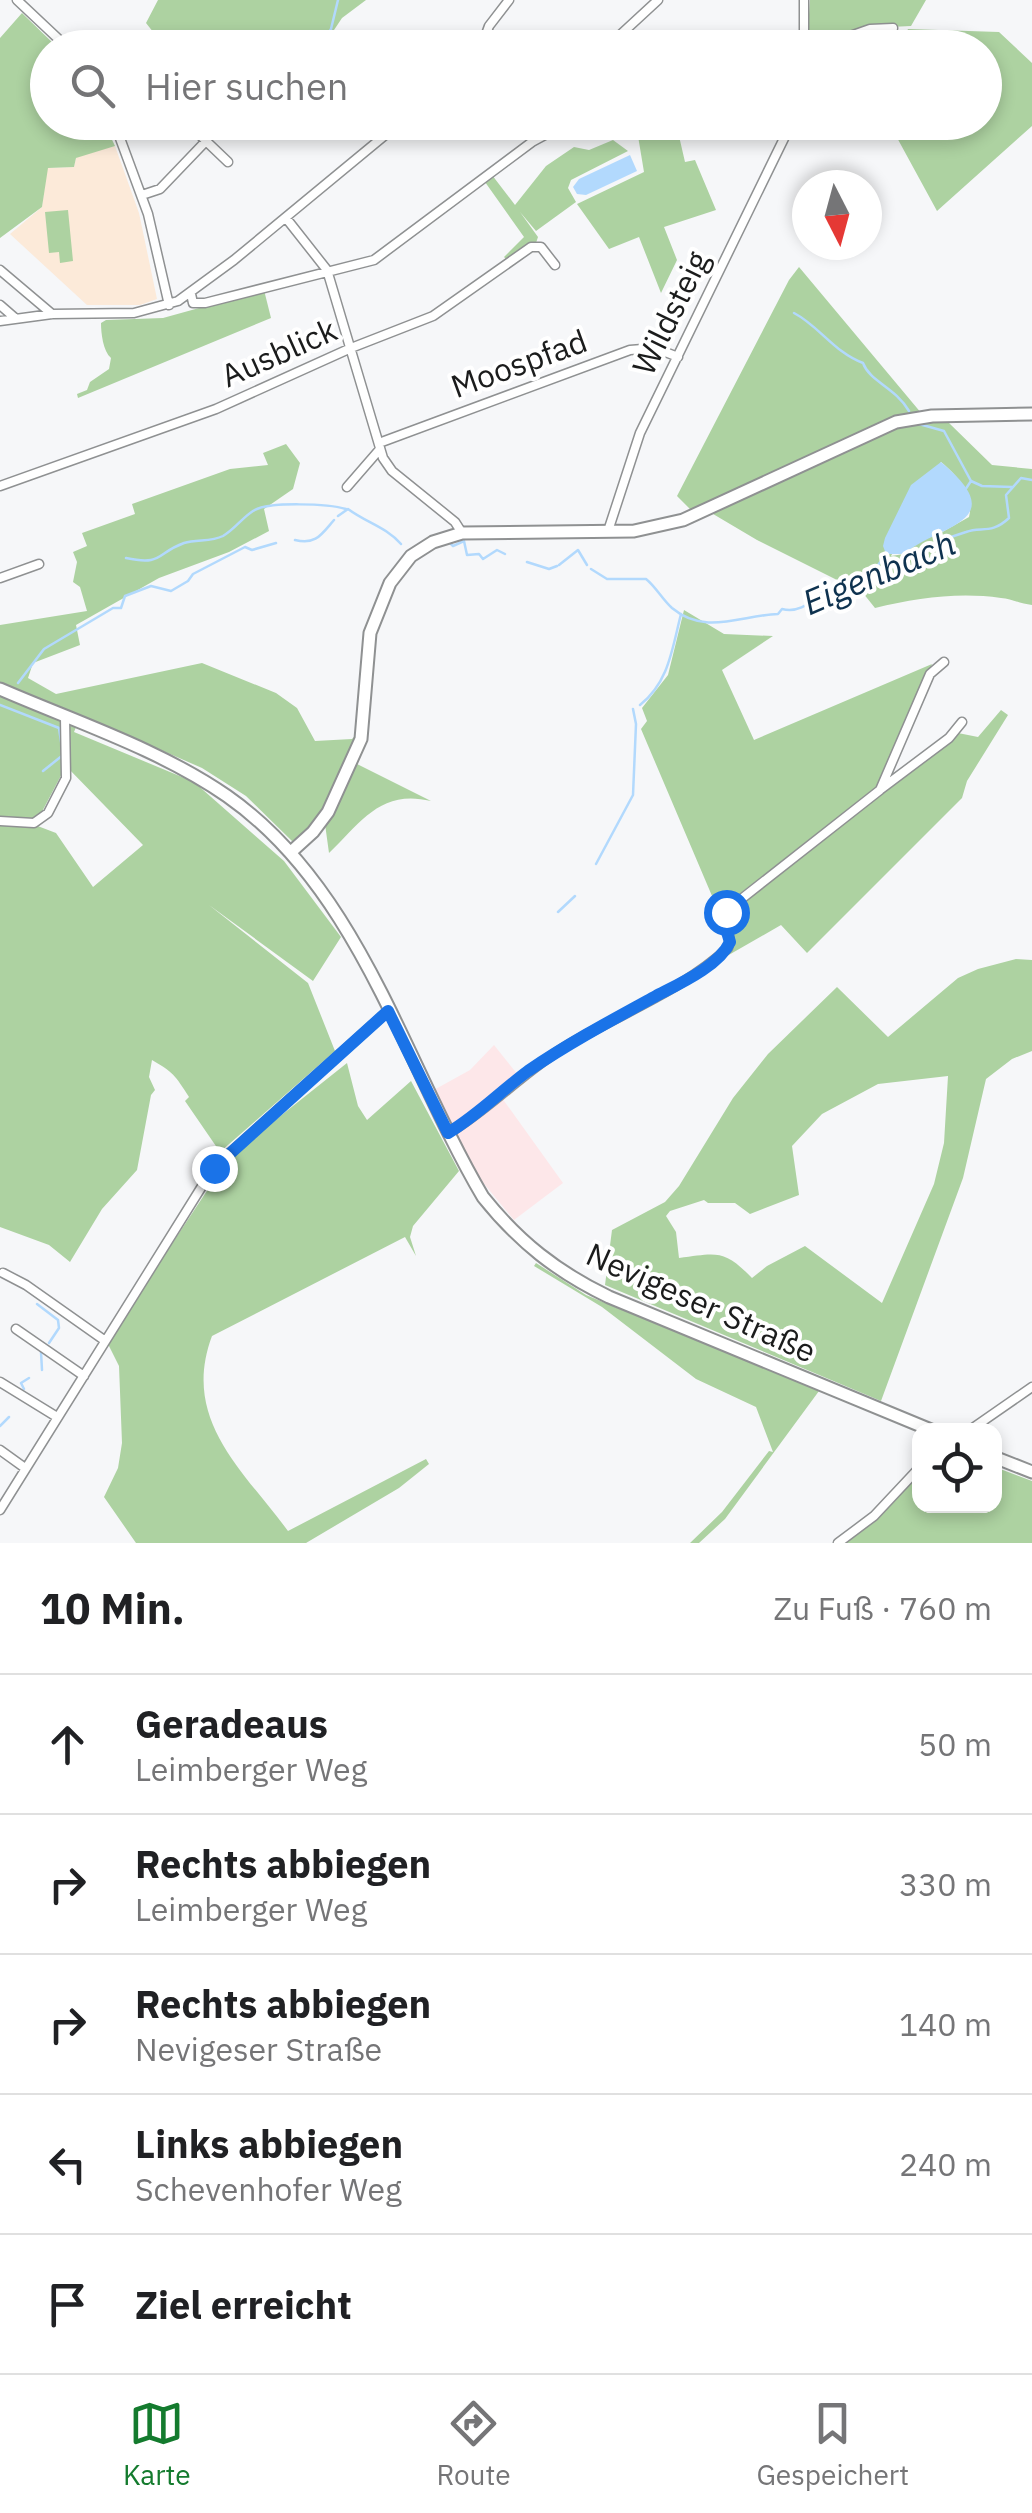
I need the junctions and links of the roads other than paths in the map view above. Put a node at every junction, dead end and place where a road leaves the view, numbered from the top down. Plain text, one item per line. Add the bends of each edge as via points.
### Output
1 (18, 0) edge
2 (509, 0) edge
3 (658, 0) edge
4 (804, 0) edge
5 (892, 28) dead end
6 (49, 30) edge
7 (487, 30) edge
8 (626, 30) edge
9 (804, 30) edge
10 (870, 30) edge
11 (121, 140) edge
12 (379, 140) edge
13 (536, 140) edge
14 (783, 140) edge
15 (206, 141) joint
16 (228, 162) dead end
17 (142, 194) junction
18 (286, 218) junction
19 (555, 265) dead end
20 (0, 270) edge
21 (327, 270) junction
22 (189, 295) junction
23 (170, 304) junction
24 (0, 305) edge
25 (52, 314) junction
26 (15, 318) junction
27 (0, 320) edge
28 (351, 348) junction
29 (678, 357) junction
30 (1032, 414) edge
31 (379, 446) junction
32 (0, 486) edge
33 (347, 488) dead end
34 (608, 531) junction
35 (462, 533) junction
36 (40, 564) dead end
37 (0, 578) edge
38 (944, 662) dead end
39 (0, 689) edge
40 (65, 717) junction
41 (962, 722) dead end
42 (880, 790) junction
43 (0, 821) edge
44 (291, 852) junction
45 (388, 1011) junction
46 (448, 1133) junction
47 (3, 1273) dead end
48 (16, 1329) dead end
49 (104, 1340) junction
50 (84, 1376) junction
51 (0, 1382) edge
52 (1032, 1387) edge
53 (57, 1417) junction
54 (914, 1423) edge
55 (980, 1423) edge
56 (0, 1450) edge
57 (1002, 1460) edge
58 (25, 1468) junction
59 (1032, 1472) edge
60 (912, 1476) edge
61 (0, 1510) edge
62 (838, 1543) edge

1 - 6 street
2 - 7 street
3 - 8 street
4 - 9 street
5 - 10 street
11 - 17 street
12 - 18 street
13 - 21 street via 374,260
14 - 29 street, Wildsteig
15 - 16 street
15 - 17 street via 160,189
17 - 23 street
18 - 21 street
18 - 22 street
19 - 28 street, Ausblick via 532,246 433,316
20 - 25 street
21 - 22 street via 205,304 193,303
21 - 28 street
22 - 23 street
23 - 25 street via 134,313
24 - 26 street
25 - 26 street
26 - 27 street
28 - 31 street
28 - 32 street, Ausblick via 216,408
29 - 31 street, Moospfad via 655,348 630,350
29 - 34 street, Wildsteig via 640,433
30 - 34 main road via 896,422 683,520 651,530
31 - 33 street
31 - 35 street via 392,471
34 - 35 main road
35 - 44 main road via 419,550 390,584 370,634 361,739 328,812
36 - 37 street
38 - 42 street via 930,674
39 - 40 main road, Nevigeser Straße
40 - 43 street via 66,778 48,813 37,823
40 - 44 main road, Nevigeser Straße via 200,780
41 - 42 street
42 - 46 street via 726,912 730,942 717,958 566,1046
44 - 45 main road, Nevigeser Straße via 326,895
45 - 46 main road, Nevigeser Straße
45 - 49 street via 214,1168
46 - 54 main road, Nevigeser Straße via 506,1226 563,1273
47 - 49 street
48 - 50 street
49 - 50 street
50 - 53 street
51 - 53 street
52 - 55 street
53 - 58 street
56 - 58 street
57 - 59 main road
58 - 61 street
60 - 62 street

